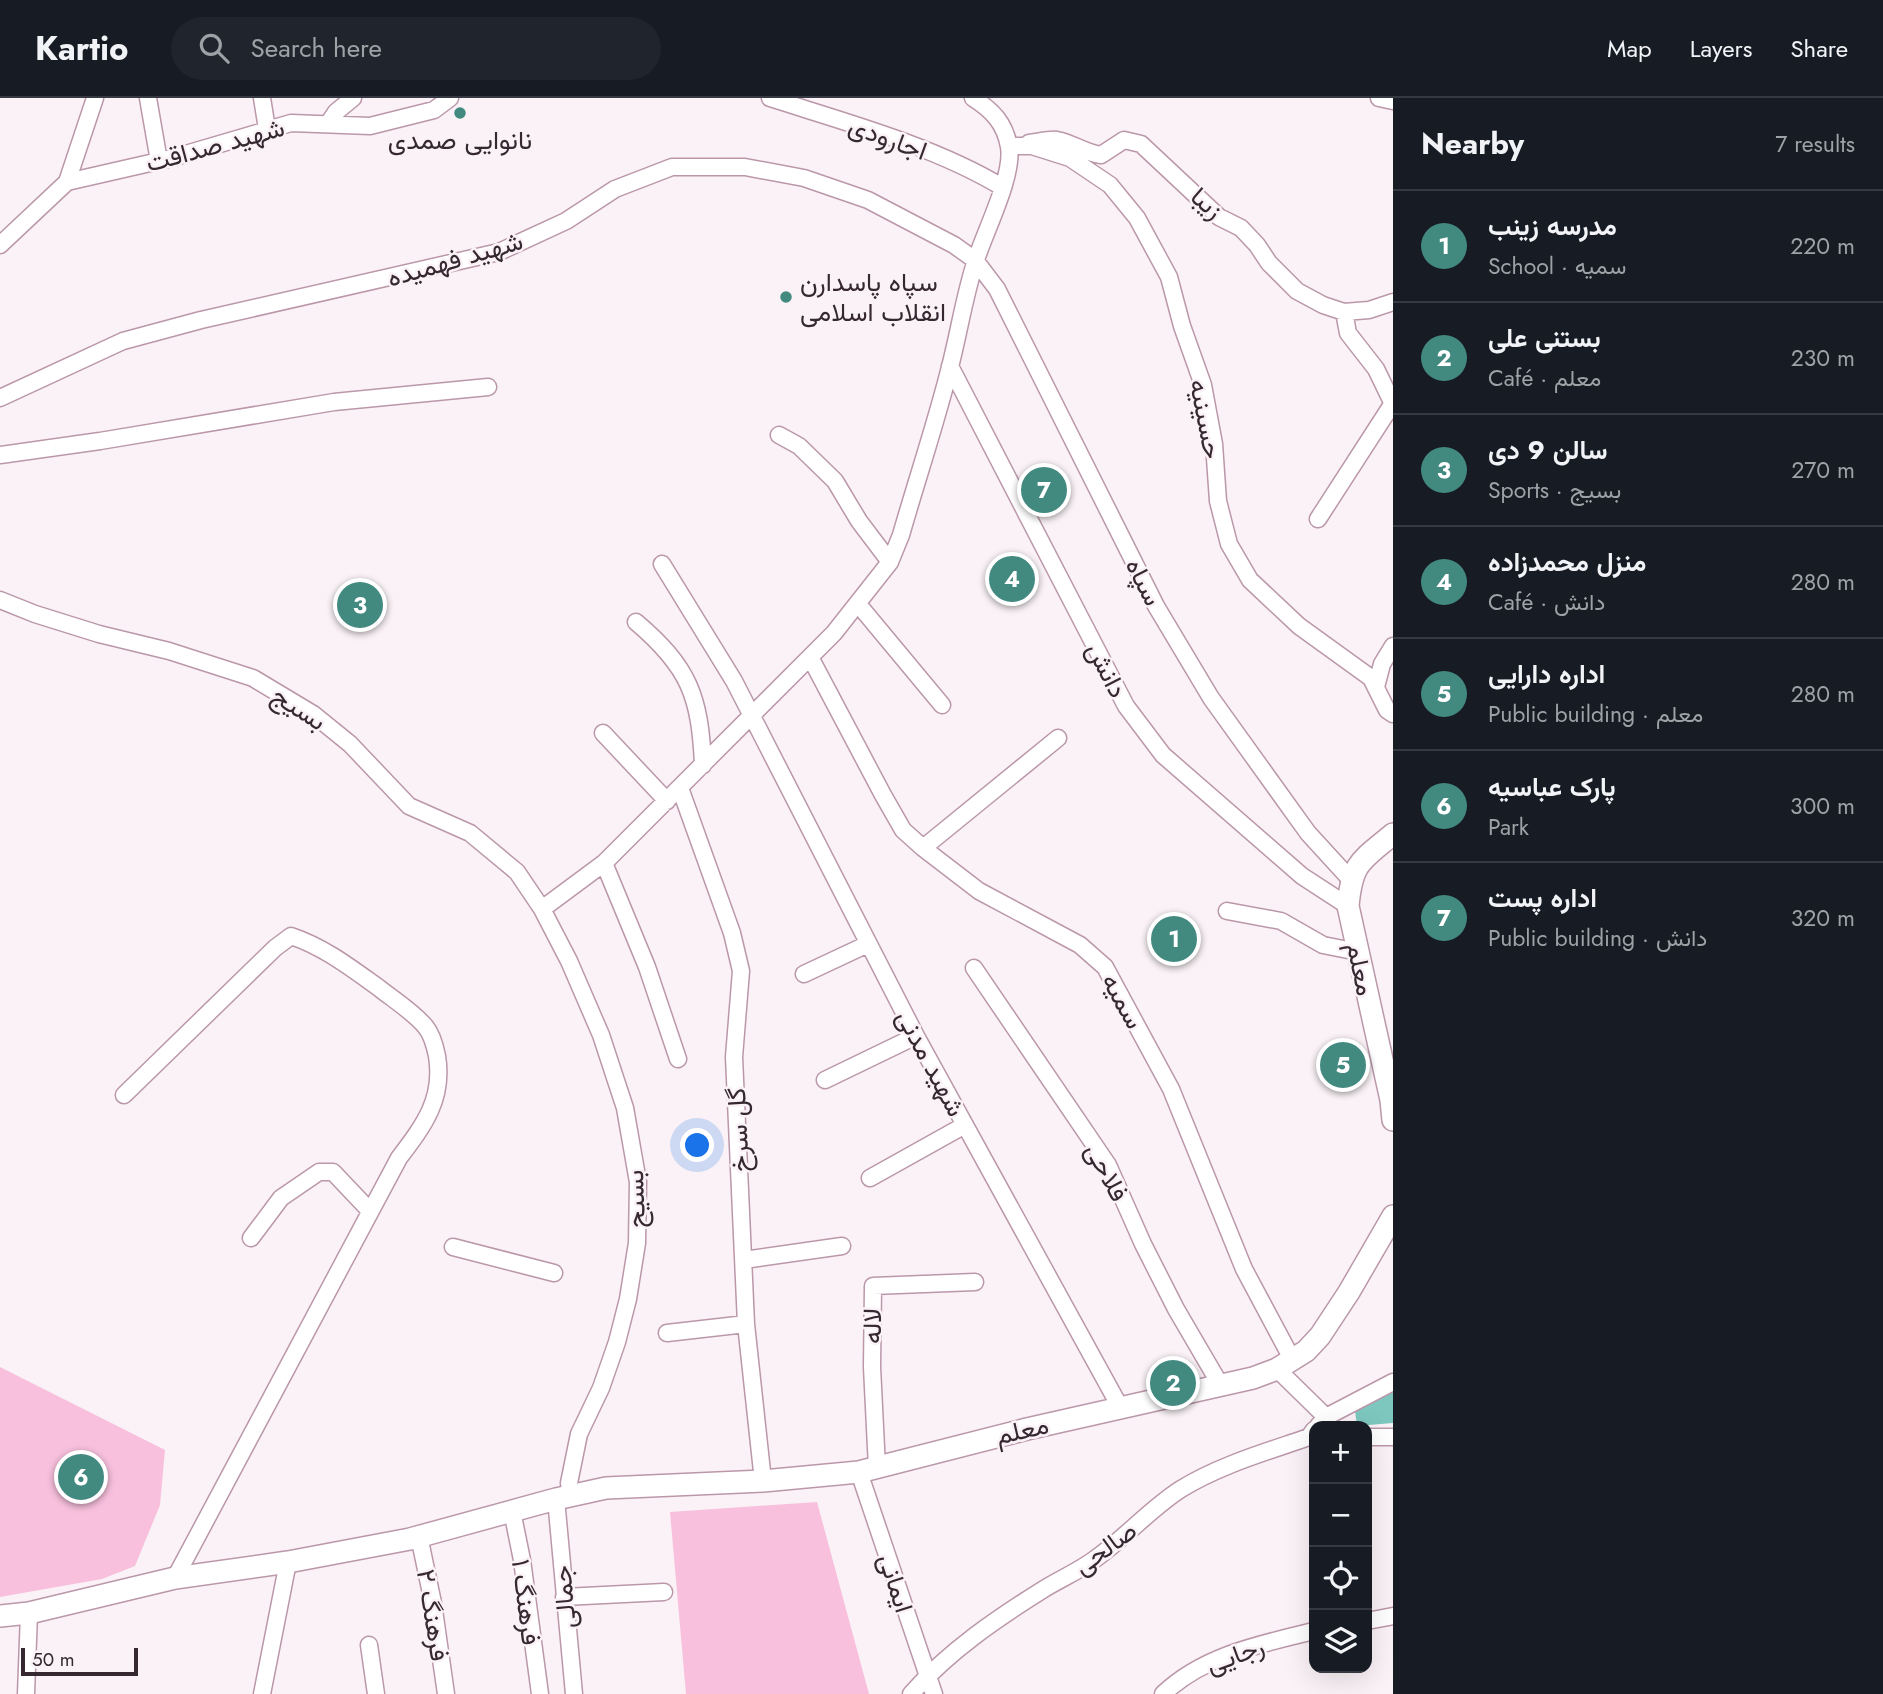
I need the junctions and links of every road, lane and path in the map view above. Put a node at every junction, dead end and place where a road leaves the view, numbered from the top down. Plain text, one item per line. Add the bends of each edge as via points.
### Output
1 (95, 98) edge
2 (148, 98) edge
3 (262, 98) edge
4 (353, 98) edge
5 (450, 98) edge
6 (770, 98) edge
7 (973, 98) edge
8 (1379, 98) edge
9 (1393, 101) edge
10 (328, 124) junction
11 (267, 130) junction
12 (1009, 146) junction
13 (159, 161) junction
14 (67, 182) junction
15 (1002, 187) junction
16 (0, 245) edge
17 (975, 260) junction
18 (1393, 302) edge
19 (1344, 312) junction
20 (950, 366) junction
21 (488, 387) dead end
22 (0, 398) edge
23 (1393, 404) edge
24 (779, 435) dead end
25 (0, 455) edge
26 (1318, 519) dead end
27 (890, 562) junction
28 (662, 564) dead end
29 (0, 600) edge
30 (858, 604) junction
31 (636, 622) dead end
32 (1393, 646) edge
33 (810, 657) junction
34 (1388, 668) edge
35 (1376, 687) junction
36 (942, 705) dead end
37 (1393, 714) edge
38 (751, 715) junction
39 (603, 733) dead end
40 (1058, 738) dead end
41 (703, 765) junction
42 (680, 788) junction
43 (667, 801) junction
44 (1393, 834) edge
45 (923, 848) junction
46 (604, 863) junction
47 (1351, 880) junction
48 (1348, 906) junction
49 (542, 909) junction
50 (1227, 911) dead end
51 (868, 944) junction
52 (1358, 953) junction
53 (975, 968) dead end
54 (804, 974) dead end
55 (916, 1036) junction
56 (678, 1059) dead end
57 (825, 1080) dead end
58 (124, 1095) dead end
59 (1393, 1120) edge
60 (965, 1125) junction
61 (870, 1178) dead end
62 (370, 1211) junction
63 (1393, 1216) edge
64 (251, 1238) dead end
65 (842, 1246) dead end
66 (453, 1247) dead end
67 (744, 1260) junction
68 (554, 1273) dead end
69 (975, 1282) dead end
70 (746, 1324) junction
71 (667, 1333) dead end
72 (1284, 1364) junction
73 (1393, 1382) edge
74 (1221, 1386) junction
75 (1120, 1407) junction
76 (1312, 1421) edge
77 (1329, 1421) edge
78 (1309, 1432) edge
79 (1372, 1437) edge
80 (1393, 1437) edge
81 (868, 1470) junction
82 (763, 1481) junction
83 (563, 1497) junction
84 (512, 1511) junction
85 (419, 1536) junction
86 (288, 1562) junction
87 (175, 1578) junction
88 (664, 1592) dead end
89 (564, 1597) junction
90 (29, 1613) junction
91 (0, 1616) edge
92 (1393, 1616) edge
93 (1372, 1619) edge
94 (1309, 1632) edge
95 (369, 1645) dead end
96 (926, 1675) junction
97 (26, 1694) edge
98 (262, 1694) edge
99 (376, 1694) edge
100 (446, 1694) edge
101 (540, 1694) edge
102 (574, 1694) edge
103 (911, 1694) edge
104 (934, 1694) edge
105 (1163, 1694) edge

1 - 14 street
2 - 13 street
3 - 11 street
4 - 10 street
5 - 10 street, شهید صداقت via 434,110 370,126
6 - 15 street, اجارودی via 877,132
7 - 12 street via 992,110
8 - 9 street
10 - 11 street, شهید صداقت via 290,123
11 - 13 street, شهید صداقت
12 - 15 street via 1008,173
12 - 19 street, زیبا via 1056,139 1101,155 1124,140 1141,144 1219,217 1241,228 1297,291
12 - 35 street, حسینیه via 1032,146 1070,158 1110,185 1137,218 1169,277 1203,385 1218,501 1229,544 1250,580 1299,626 1371,678
13 - 14 street, شهید صداقت
14 - 16 street
15 - 17 street
17 - 20 street
17 - 22 street, شهید فهمیده via 868,200 804,178 745,167 672,167 615,189 566,222 499,252 123,341
17 - 47 street, سپاه via 997,289 1156,606 1211,698 1308,833
18 - 19 street
19 - 23 street via 1348,333 1376,369
20 - 27 street
20 - 48 street, دانش via 1126,706 1163,755 1302,876
21 - 25 street via 334,402
23 - 26 street
24 - 27 street via 799,446 835,481
27 - 30 street
28 - 38 street, شهید مدنی
29 - 49 street, بسیج via 253,678 322,721 409,806 470,833 517,872
30 - 33 street
30 - 36 street
31 - 41 street via 663,645 681,670 701,725
32 - 34 street
33 - 38 street
33 - 45 street, سمیه via 903,830
34 - 35 street
35 - 37 street, حسینیه
38 - 41 street
38 - 51 street, شهید مدنی
39 - 43 street
40 - 45 street
41 - 42 street
42 - 43 street
42 - 67 street, گل سرخ via 741,971 734,1057
43 - 46 street
44 - 47 main road, معلم via 1360,862
45 - 72 street, سمیه via 979,891 1080,945 1105,967 1171,1089
46 - 49 street
46 - 56 street
47 - 48 main road, معلم
48 - 52 main road, معلم
49 - 83 street, بسیح via 601,1035 625,1108 638,1182 637,1242 628,1299 601,1388 579,1434
50 - 52 street via 1281,921 1323,945
51 - 54 street
51 - 55 street, شهید مدنی
52 - 59 main road, معلم
53 - 74 street, فلاحی via 1108,1166 1176,1309
55 - 57 street
55 - 60 street, شهید مدنی
58 - 62 street via 275,948 291,936 314,944 408,1010 427,1028 436,1050 440,1076 435,1100
60 - 61 street
60 - 75 street, شهید مدنی
62 - 64 street via 333,1172 319,1172 281,1198
62 - 87 street
63 - 72 main road, معلم via 1320,1336
65 - 67 street
66 - 68 street
67 - 70 street, گل سرخ
69 - 81 street, لاله via 873,1286
70 - 71 street
70 - 82 street, گل سرخ
72 - 74 main road, معلم
72 - 76 street, سمیه
73 - 77 street, صالحی
74 - 75 main road, معلم
75 - 81 main road, معلم
78 - 96 street, صالحی via 1180,1490 1093,1561 978,1633
79 - 80 street
81 - 82 main road, معلم
81 - 96 street, ایمانی
82 - 83 main road, معلم via 645,1485
83 - 84 main road, معلم
83 - 89 street, جمالی
84 - 85 main road, معلم
84 - 101 street, فرهنگ ۱
85 - 86 main road, معلم
85 - 100 street, فرهنگ ۲
86 - 87 main road, معلم
86 - 98 street
87 - 90 main road, معلم
88 - 89 street
89 - 102 street, جمالی
90 - 91 main road, معلم
90 - 97 street
92 - 93 street
94 - 105 street, رجایی via 1240,1649 1181,1677
95 - 99 street
96 - 103 street, صالحی
96 - 104 street, ایمانی

